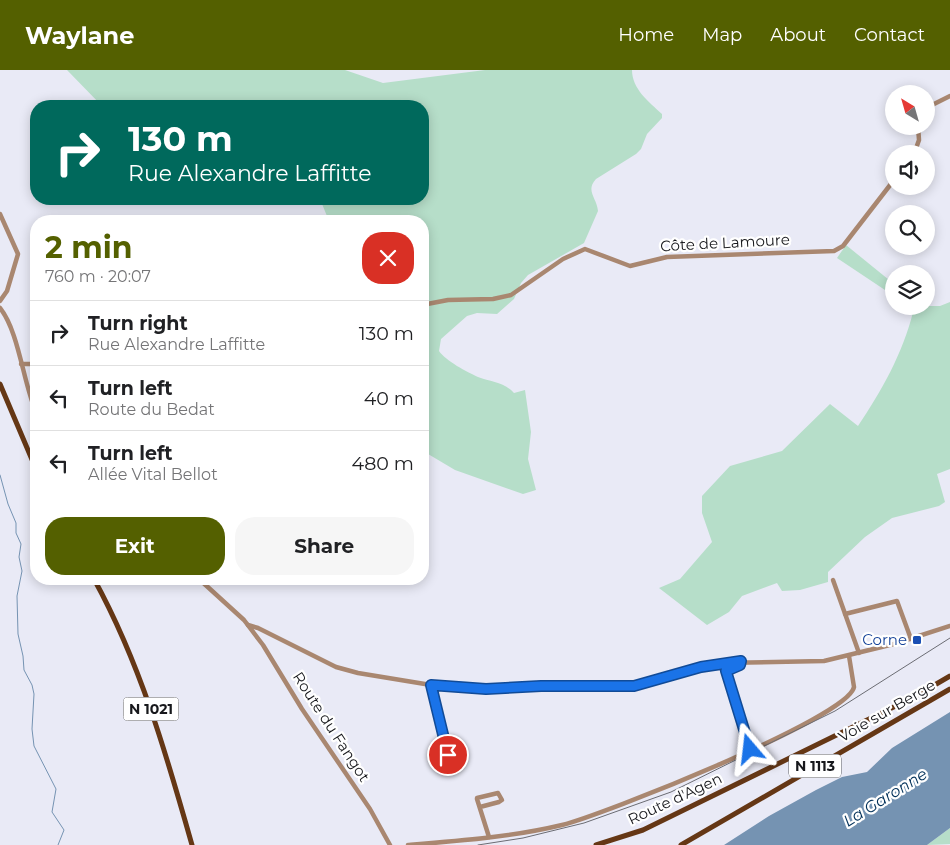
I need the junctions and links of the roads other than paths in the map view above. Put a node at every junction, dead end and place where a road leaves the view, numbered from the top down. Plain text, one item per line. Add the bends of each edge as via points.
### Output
1 (950, 96) edge
2 (935, 104) edge
3 (885, 192) edge
4 (0, 214) edge
5 (0, 301) edge
6 (429, 304) edge
7 (0, 308) edge
8 (21, 364) junction
9 (30, 364) edge
10 (0, 384) edge
11 (30, 397) edge
12 (30, 455) edge
13 (833, 580) dead end
14 (97, 585) edge
15 (205, 585) edge
16 (846, 614) junction
17 (248, 625) junction
18 (950, 626) edge
19 (911, 639) junction
20 (859, 653) junction
21 (849, 656) junction
22 (741, 661) junction
23 (950, 676) edge
24 (431, 685) junction
25 (950, 689) edge
26 (750, 749) junction
27 (448, 755) dead end
28 (480, 806) junction
29 (489, 837) junction
30 (192, 845) edge
31 (390, 845) edge
32 (408, 845) edge
33 (596, 845) edge
34 (681, 845) edge

1 - 2 street
3 - 6 street, Côte de Lamoure via 838,250 667,257 630,266 584,249 563,259 511,295
4 - 5 street via 18,254 7,291
7 - 8 street via 8,322
8 - 9 street
8 - 11 street
10 - 12 main road
13 - 16 street
14 - 30 main road, N 1021 via 138,671 162,737
15 - 17 street
16 - 19 street via 897,601
16 - 20 street
17 - 24 street via 336,667
17 - 31 street, Route du Fangot via 370,809
18 - 19 street
19 - 20 street
20 - 21 street
21 - 22 street via 824,661
21 - 26 street via 854,687 847,699
22 - 24 street via 701,667 634,686 486,689
22 - 26 street via 738,667 726,671
23 - 33 main road, Route d'Agen via 914,697 652,826
24 - 27 street
25 - 34 main road, Voie sur Berge / N 1113
26 - 29 street via 660,791 596,815 552,827
28 - 28 street via 478,797 501,795 499,802
28 - 29 street
29 - 32 street

